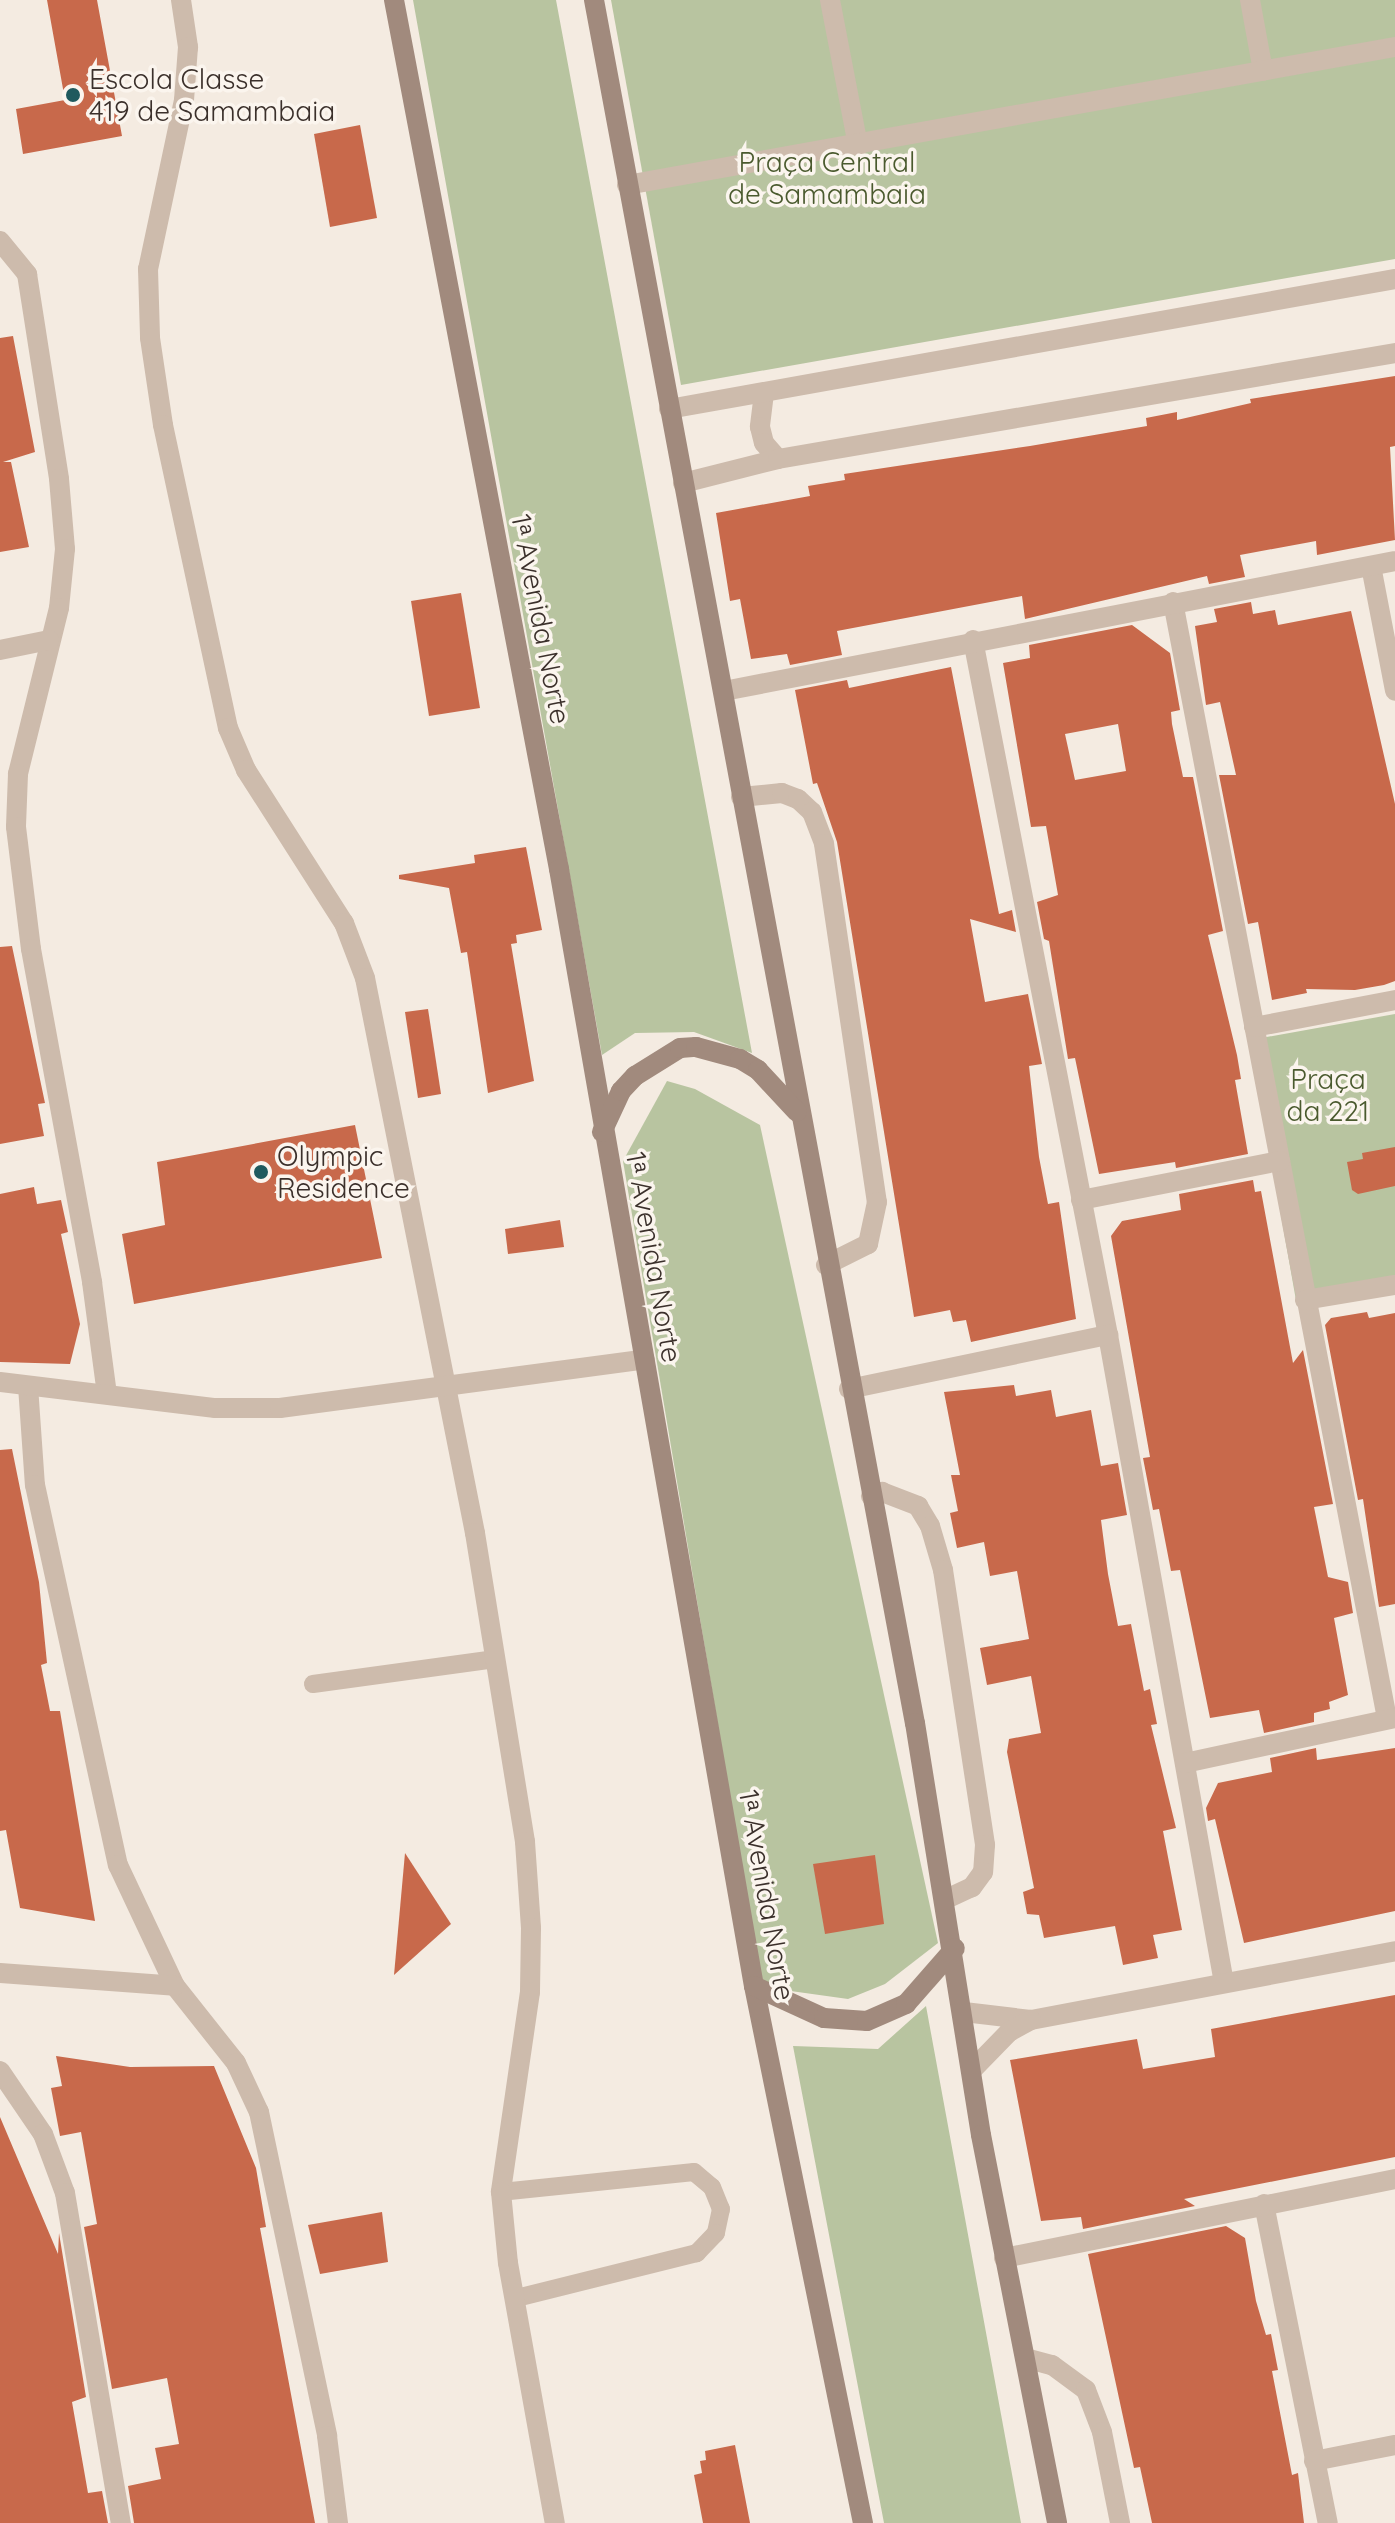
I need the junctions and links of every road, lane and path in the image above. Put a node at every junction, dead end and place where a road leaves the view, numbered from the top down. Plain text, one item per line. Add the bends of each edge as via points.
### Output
1 (181, 0) edge
2 (394, 0) edge
3 (594, 0) edge
4 (830, 0) edge
5 (1250, 0) edge
6 (1395, 47) edge
7 (1263, 71) junction
8 (858, 146) junction
9 (627, 185) junction
10 (0, 241) edge
11 (1395, 279) edge
12 (1395, 353) edge
13 (764, 393) junction
14 (669, 409) junction
15 (778, 459) junction
16 (683, 483) junction
17 (1395, 561) edge
18 (1371, 566) junction
19 (1173, 602) junction
20 (49, 640) junction
21 (973, 640) junction
22 (0, 650) edge
23 (724, 691) junction
24 (1395, 691) edge
25 (741, 797) junction
26 (1395, 1000) edge
27 (1254, 1027) junction
28 (797, 1112) junction
29 (602, 1132) junction
30 (1280, 1161) junction
31 (1081, 1200) junction
32 (826, 1265) junction
33 (1395, 1285) edge
34 (1305, 1300) junction
35 (1108, 1335) junction
36 (645, 1359) junction
37 (0, 1382) edge
38 (28, 1386) junction
39 (448, 1389) junction
40 (849, 1389) junction
41 (107, 1394) junction
42 (871, 1496) junction
43 (495, 1659) junction
44 (313, 1684) dead end
45 (1391, 1718) edge
46 (1185, 1763) junction
47 (946, 1899) junction
48 (955, 1948) junction
49 (1395, 1951) edge
50 (0, 1973) edge
51 (1224, 1983) junction
52 (175, 1986) junction
53 (754, 1986) junction
54 (964, 2012) junction
55 (1031, 2020) junction
56 (973, 2069) junction
57 (0, 2071) edge
58 (1395, 2179) edge
59 (501, 2192) junction
60 (1264, 2204) junction
61 (1004, 2258) junction
62 (516, 2298) junction
63 (1025, 2358) junction
64 (1395, 2445) edge
65 (1314, 2461) junction
66 (121, 2523) edge
67 (338, 2523) edge
68 (555, 2523) edge
69 (863, 2523) edge
70 (1057, 2523) edge
71 (1120, 2523) edge
72 (1328, 2523) edge

1 - 39 street via 188,47 184,100 148,269 150,338 163,425 228,728 246,770 344,923 365,978
2 - 29 main road, 1ᵃ Avenida Norte via 518,646
3 - 9 main road
4 - 8 street
5 - 7 street
6 - 7 street
7 - 8 street
8 - 9 street
9 - 14 main road
10 - 20 street via 27,274 59,479 65,578
11 - 13 street
12 - 15 street
13 - 14 street
13 - 15 street via 760,427 764,443
14 - 16 main road
15 - 16 street
16 - 23 main road
17 - 18 street
18 - 19 street
18 - 24 street
19 - 21 street
19 - 27 street
20 - 22 street
20 - 41 street via 18,774 16,827 31,949 92,1282
21 - 23 street
21 - 31 street
23 - 25 main road
25 - 28 main road
25 - 32 street via 782,793 798,799 812,812 824,844 877,1202 868,1244
26 - 27 street
27 - 30 street
28 - 29 main road via 758,1070 740,1059 709,1049 680,1048 621,1091
28 - 32 main road
29 - 36 main road, 1ᵃ Avenida Norte
30 - 31 street
30 - 34 street
31 - 35 street
32 - 40 main road
33 - 34 street
34 - 45 street
35 - 40 street
35 - 46 street
36 - 39 street
36 - 53 main road, 1ᵃ Avenida Norte
37 - 38 street
38 - 41 street
38 - 52 street via 35,1485 118,1865
39 - 41 street via 280,1408 215,1408
39 - 43 street
40 - 42 main road
42 - 47 main road
42 - 47 street via 882,1492 918,1506 943,1570 985,1845 983,1872 972,1887
43 - 44 lane
43 - 59 street via 525,1842 531,1928 530,1992
45 - 46 street
46 - 51 street
47 - 48 main road
48 - 53 main road via 906,2004 867,2021 824,2018
48 - 54 main road
49 - 51 street
50 - 52 street
51 - 55 street
52 - 67 street via 236,2063 259,2112 327,2436
53 - 69 main road, 1ᵃ Avenida Norte
54 - 55 street
54 - 56 main road
55 - 56 street via 1009,2032
56 - 61 main road
57 - 66 street via 43,2134 65,2193
58 - 60 street
59 - 62 street
59 - 62 lane via 694,2172 712,2187 721,2209 716,2233 697,2253
60 - 61 street
60 - 65 street
61 - 63 main road
62 - 68 street
63 - 70 main road
63 - 71 street via 1052,2365 1086,2390 1102,2432
64 - 65 street
65 - 72 street

